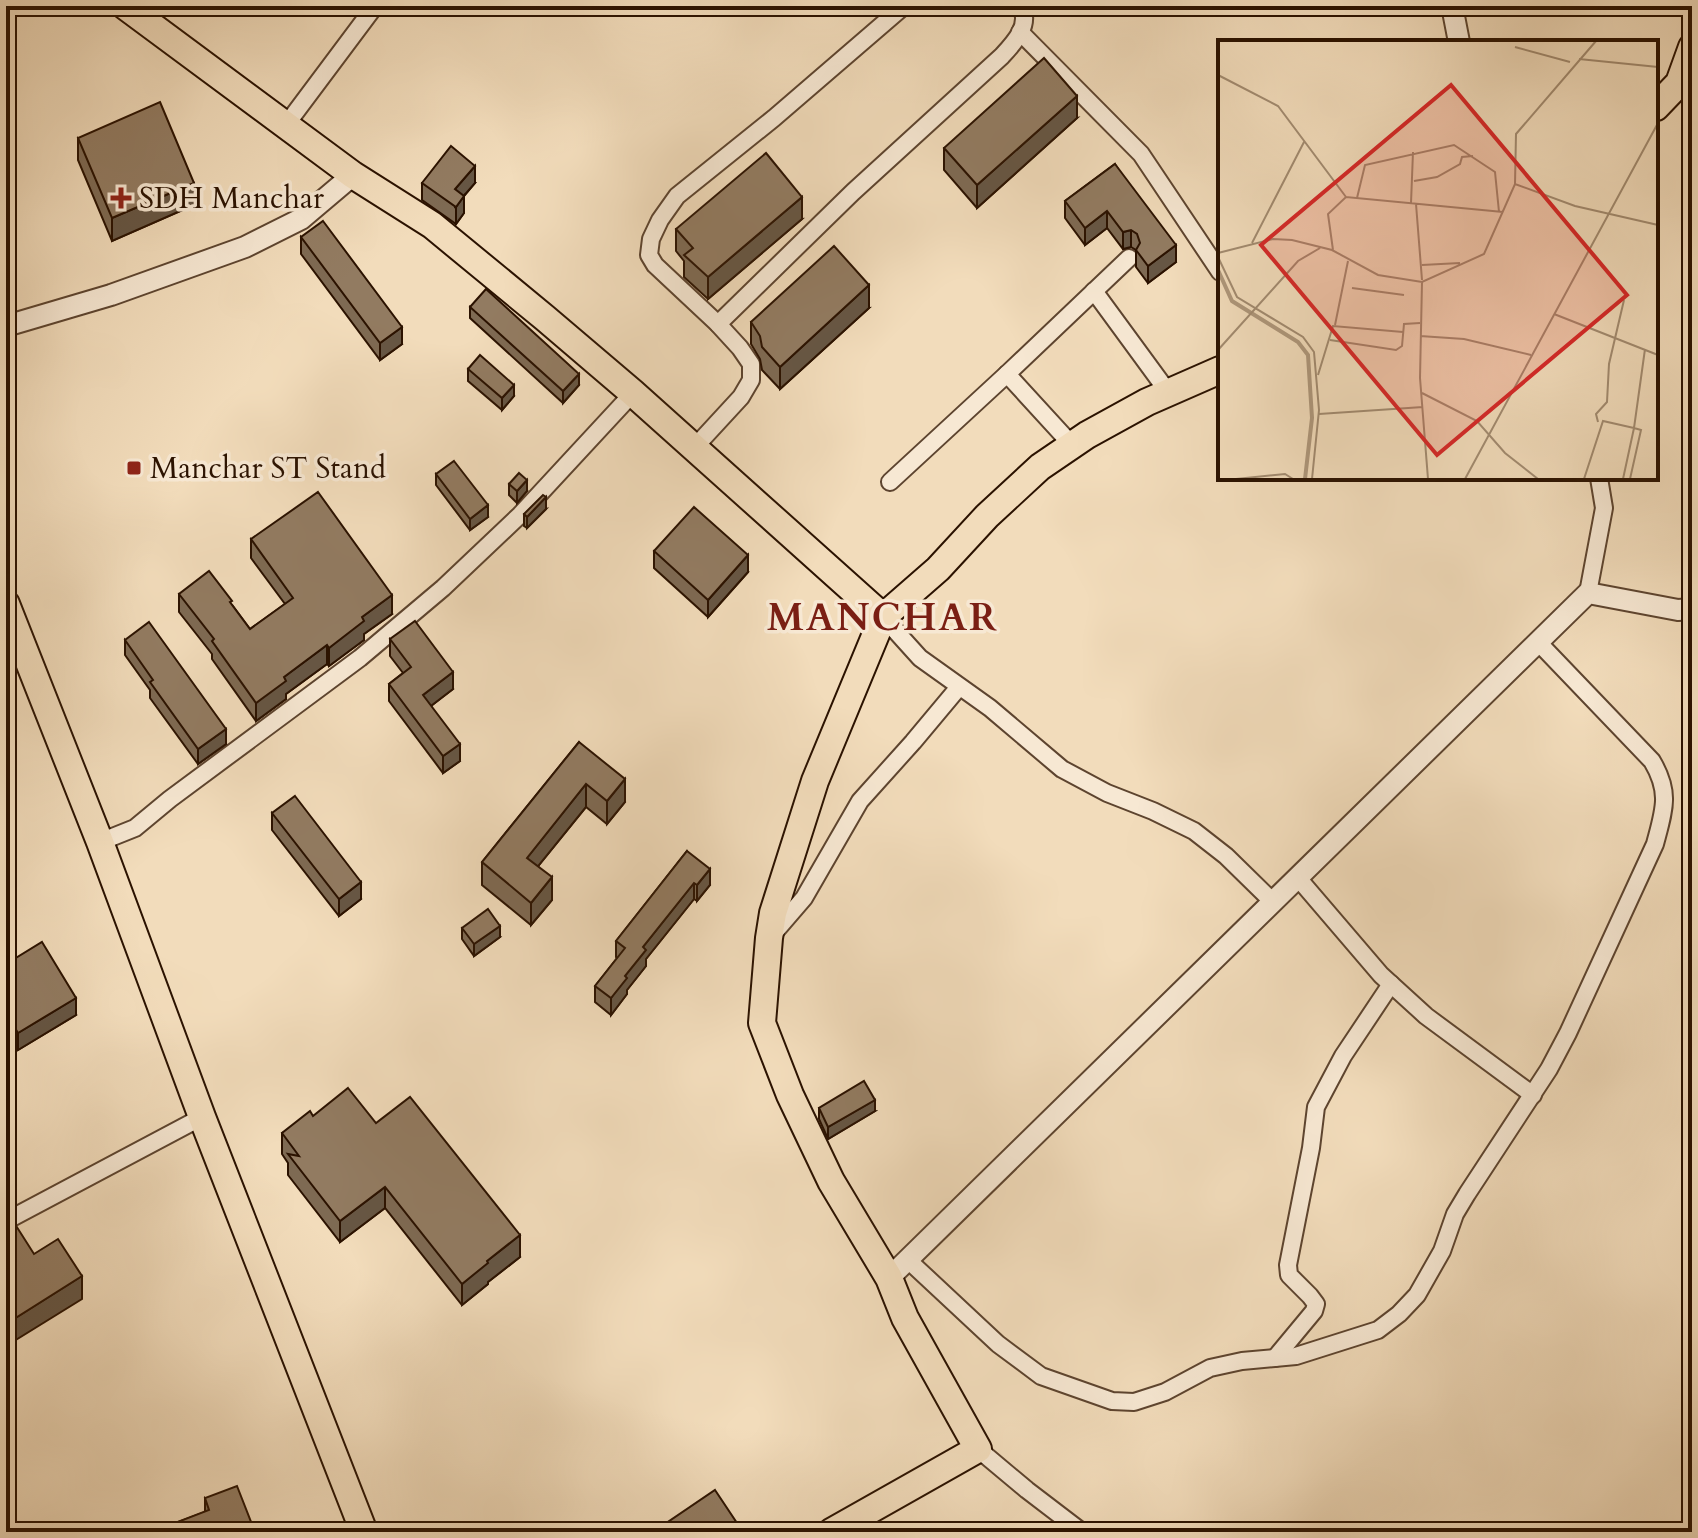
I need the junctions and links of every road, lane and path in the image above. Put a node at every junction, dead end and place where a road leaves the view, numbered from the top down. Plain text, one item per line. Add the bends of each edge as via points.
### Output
1 (125, 6) edge
2 (375, 6) edge
3 (904, 6) edge
4 (1021, 6) edge
5 (1452, 6) edge
6 (1020, 32) junction
7 (1459, 40) edge
8 (1692, 47) edge
9 (1658, 105) edge
10 (286, 125) junction
11 (353, 175) junction
12 (1129, 258) dead end
13 (1218, 269) edge
14 (1094, 291) junction
15 (718, 324) junction
16 (6, 326) edge
17 (1218, 371) edge
18 (1007, 374) junction
19 (1168, 392) junction
20 (633, 393) junction
21 (1072, 445) junction
22 (694, 448) junction
23 (1599, 480) edge
24 (890, 482) dead end
25 (1588, 593) junction
26 (6, 604) edge
27 (1692, 609) edge
28 (883, 617) junction
29 (1538, 642) junction
30 (959, 687) junction
31 (100, 842) junction
32 (1298, 878) junction
33 (1273, 902) junction
34 (769, 938) junction
35 (1391, 984) junction
36 (1533, 1095) junction
37 (202, 1117) junction
38 (6, 1221) edge
39 (898, 1269) junction
40 (1275, 1358) junction
41 (978, 1449) junction
42 (364, 1532) edge
43 (831, 1532) edge
44 (1082, 1532) edge

1 - 10 main road
2 - 10 street
3 - 15 street via 677,196 660,220 649,255
4 - 6 street via 1025,23
5 - 7 street
6 - 13 street via 1141,154
6 - 15 street via 1002,56
8 - 9 main road via 1679,83
10 - 11 main road
11 - 16 street via 301,219 245,247
11 - 20 main road via 432,225
12 - 14 street
14 - 18 street
14 - 19 street
15 - 22 street via 751,364 751,380
17 - 19 main road
18 - 21 street
18 - 24 street
19 - 21 main road
20 - 22 main road
20 - 31 street via 520,515 360,658 135,828
21 - 28 main road via 987,516
22 - 28 main road
23 - 25 street via 1604,508
25 - 27 street
25 - 29 street
26 - 31 main road
28 - 30 street via 920,658
28 - 34 main road via 815,781
29 - 32 street
29 - 36 street via 1652,761 1665,794 1655,844 1568,1033
30 - 33 street via 1062,769 1194,831
30 - 34 street via 860,801 804,898
31 - 37 main road
32 - 33 street
32 - 35 street
33 - 39 street
34 - 39 main road via 762,1023 790,1095 831,1181
35 - 36 street
35 - 40 street via 1316,1107 1288,1265 1289,1275 1316,1304
36 - 40 street via 1455,1214 1417,1295 1399,1314 1378,1330
37 - 38 street
37 - 42 main road
39 - 40 street via 1041,1376 1112,1401 1134,1402 1165,1392 1210,1368
39 - 41 main road via 905,1318
41 - 43 main road
41 - 44 street

